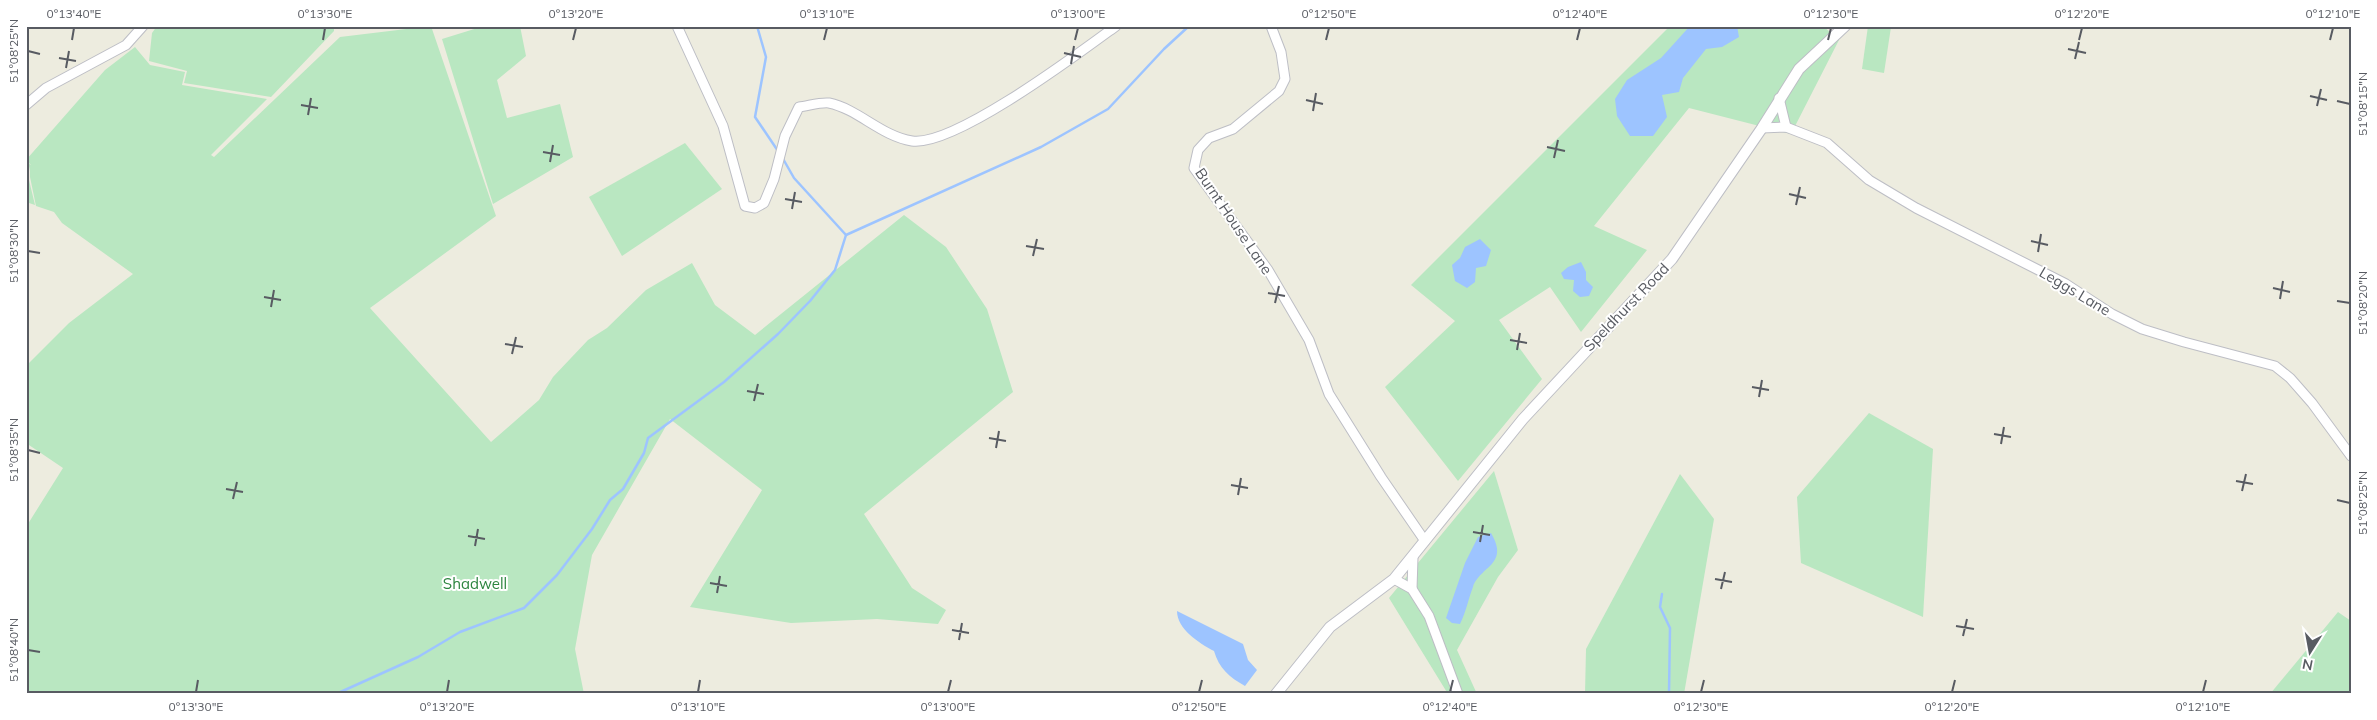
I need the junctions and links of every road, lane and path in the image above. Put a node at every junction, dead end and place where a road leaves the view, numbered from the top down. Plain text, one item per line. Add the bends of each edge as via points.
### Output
1 (143, 26) edge
2 (677, 26) edge
3 (1116, 26) edge
4 (1271, 26) edge
5 (1845, 26) edge
6 (1779, 98) junction
7 (26, 105) edge
8 (1786, 127) junction
9 (1762, 128) junction
10 (2351, 456) edge
11 (1425, 541) junction
12 (1413, 557) junction
13 (1394, 579) junction
14 (1412, 589) junction
15 (1276, 694) edge
16 (1458, 694) edge

1 - 7 street via 126,45 46,88
2 - 3 street via 724,126 744,206 755,208 764,203 799,107 827,103 912,141 932,139 966,126
4 - 11 street, Burnt House Lane via 1281,52 1285,79 1279,91 1234,129 1209,138 1198,150 1194,168 1268,270 1309,340 1329,394
5 - 6 street, Speldhurst Road via 1799,69
6 - 8 street
6 - 9 street, Speldhurst Road
8 - 9 street, Leggs Lane
8 - 10 street, Leggs Lane via 1827,143 1869,180 1916,208 2066,284 2142,329 2276,366 2312,403
9 - 11 street, Speldhurst Road via 1672,259 1522,419
11 - 12 street, Speldhurst Road
12 - 13 street, Speldhurst Road
12 - 14 street
13 - 14 street
13 - 15 street, Speldhurst Road via 1330,627
14 - 16 street via 1429,616

